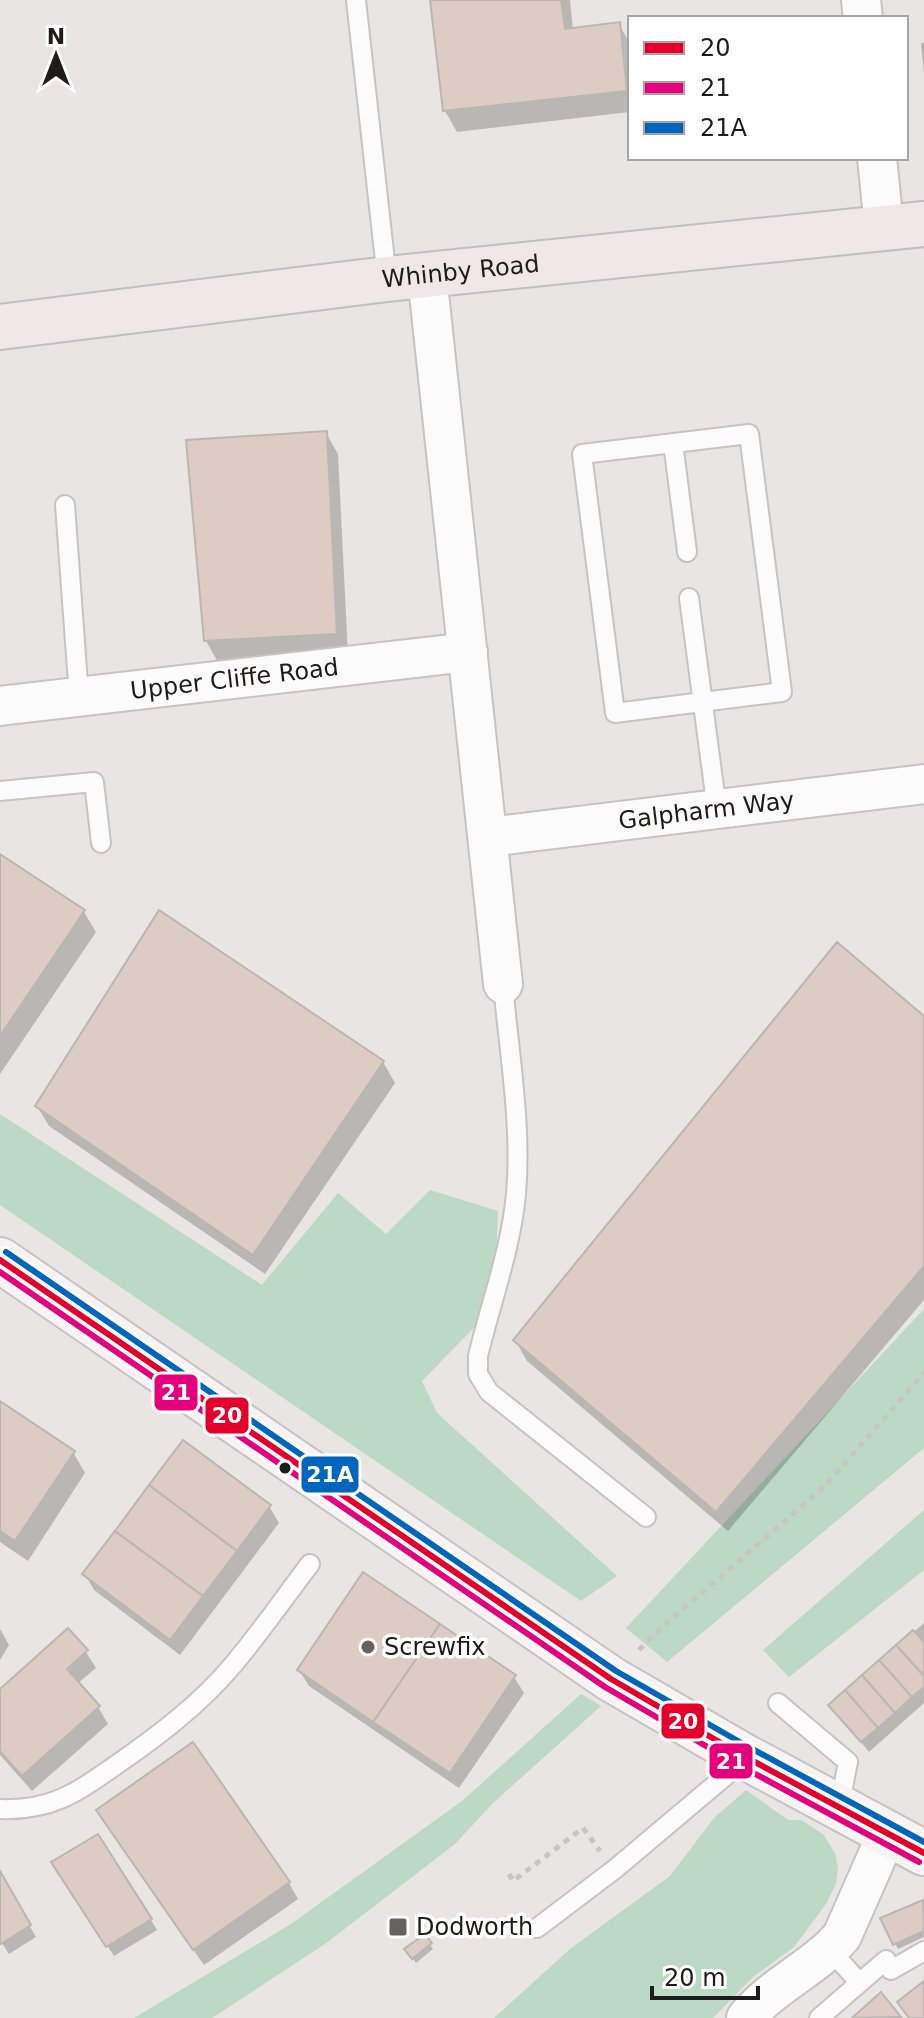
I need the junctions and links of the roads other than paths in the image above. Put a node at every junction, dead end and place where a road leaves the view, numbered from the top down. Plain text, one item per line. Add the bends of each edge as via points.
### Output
1 (356, 0) edge
2 (878, 160) edge
3 (904, 225) edge
4 (407, 277) junction
5 (0, 327) edge
6 (673, 443) junction
7 (65, 505) dead end
8 (687, 552) dead end
9 (689, 598) dead end
10 (468, 652) junction
11 (79, 697) junction
12 (703, 702) junction
13 (0, 706) edge
14 (924, 784) edge
15 (0, 791) edge
16 (717, 810) junction
17 (488, 837) junction
18 (101, 843) dead end
19 (503, 984) joint
20 (0, 1260) edge
21 (646, 1517) dead end
22 (310, 1564) dead end
23 (778, 1703) dead end
24 (740, 1754) junction
25 (839, 1808) junction
26 (0, 1809) edge
27 (905, 1844) edge
28 (537, 1928) dead end
29 (830, 1950) junction
30 (924, 1951) edge
31 (859, 1982) junction
32 (746, 2018) edge
33 (819, 2018) edge

1 - 4 lane
2 - 3 street
3 - 4 highway, Whinby Road
4 - 5 highway, Whinby Road
4 - 10 street
6 - 8 lane
6 - 12 lane via 749,434 782,692
6 - 12 lane via 582,454 615,713
7 - 11 lane
9 - 12 lane
10 - 11 street, Upper Cliffe Road
10 - 17 street
11 - 13 street, Upper Cliffe Road
12 - 16 lane
14 - 16 street, Galpharm Way
15 - 18 lane via 94,782
16 - 17 street, Galpharm Way
17 - 19 street
19 - 21 lane via 518,1154 516,1193 478,1374 489,1392
20 - 24 main road via 611,1679
22 - 26 lane via 231,1668 166,1731 51,1805
23 - 25 lane via 848,1762
24 - 25 main road
24 - 28 lane via 730,1772
25 - 27 main road
27 - 29 street
29 - 31 lane
29 - 32 street via 776,1988
30 - 31 lane via 891,1970 886,1960
31 - 33 lane

